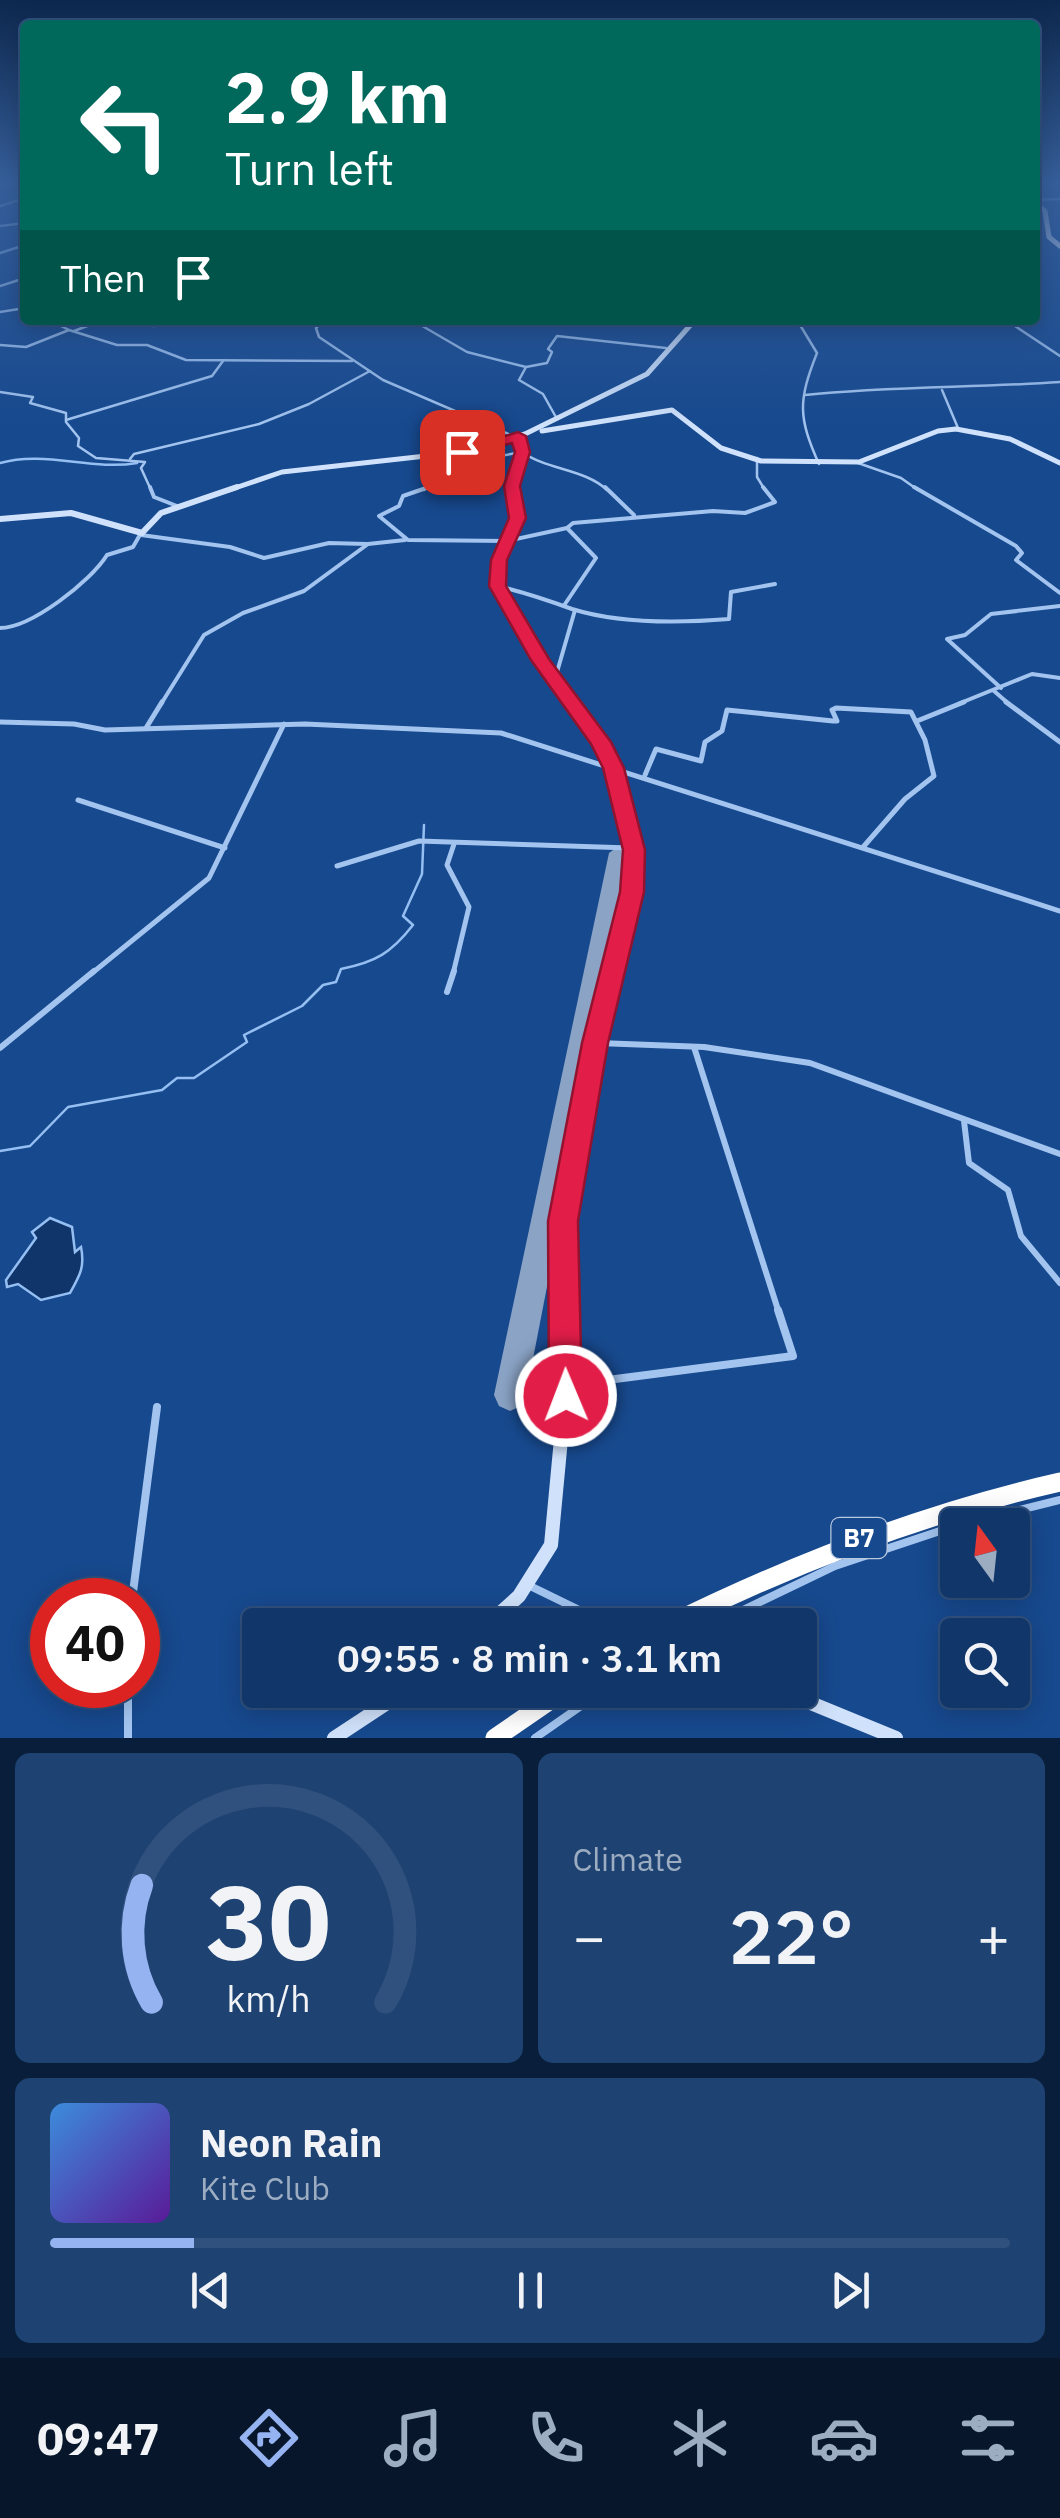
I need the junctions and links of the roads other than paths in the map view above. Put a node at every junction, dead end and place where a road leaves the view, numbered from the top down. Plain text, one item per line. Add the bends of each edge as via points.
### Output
1 (59, 325) edge
2 (88, 325) edge
3 (319, 325) edge
4 (421, 325) edge
5 (690, 325) edge
6 (801, 325) edge
7 (1013, 325) edge
8 (70, 331) junction
9 (0, 345) edge
10 (666, 348) junction
11 (1060, 356) edge
12 (223, 361) junction
13 (352, 361) junction
14 (526, 367) junction
15 (370, 371) junction
16 (1060, 382) edge
17 (942, 390) junction
18 (0, 392) edge
19 (805, 396) junction
20 (557, 419) junction
21 (66, 420) junction
22 (958, 428) junction
23 (520, 436) junction
24 (505, 444) junction
25 (517, 453) junction
26 (446, 455) junction
27 (757, 458) junction
28 (130, 459) junction
29 (536, 462) junction
30 (858, 463) junction
31 (1060, 463) edge
32 (456, 464) junction
33 (818, 464) junction
34 (518, 466) junction
35 (177, 506) junction
36 (637, 516) junction
37 (0, 519) edge
38 (567, 528) junction
39 (141, 534) junction
40 (408, 540) junction
41 (507, 541) junction
42 (368, 544) junction
43 (775, 584) dead end
44 (497, 586) junction
45 (1060, 593) edge
46 (565, 604) junction
47 (1060, 606) edge
48 (574, 610) junction
49 (0, 628) edge
50 (1060, 678) edge
51 (555, 679) junction
52 (997, 690) junction
53 (918, 721) junction
54 (0, 722) edge
55 (284, 724) junction
56 (146, 728) junction
57 (1060, 742) edge
58 (613, 768) junction
59 (645, 776) junction
60 (78, 800) dead end
61 (454, 844) junction
62 (864, 846) junction
63 (225, 848) junction
64 (634, 848) junction
65 (337, 866) dead end
66 (1060, 911) edge
67 (447, 992) dead end
68 (595, 1043) junction
69 (694, 1047) junction
70 (0, 1048) edge
71 (964, 1121) junction
72 (1060, 1154) edge
73 (1060, 1283) edge
74 (566, 1386) junction
75 (157, 1407) dead end
76 (1060, 1482) edge
77 (1060, 1500) edge
78 (1005, 1503) junction
79 (994, 1508) edge
80 (940, 1531) edge
81 (135, 1578) edge
82 (528, 1584) junction
83 (504, 1608) edge
84 (576, 1608) edge
85 (703, 1608) edge
86 (747, 1608) edge
87 (817, 1706) edge
88 (128, 1708) edge
89 (380, 1708) edge
90 (539, 1708) edge
91 (578, 1708) edge
92 (128, 1738) edge
93 (334, 1738) edge
94 (495, 1738) edge
95 (535, 1738) edge
96 (896, 1738) edge

1 - 8 street
2 - 8 street
3 - 13 street via 319,337
4 - 14 street via 468,352
5 - 10 street
6 - 19 street via 816,353
7 - 11 street
8 - 9 street via 25,348
8 - 12 street via 117,345 147,345 183,360
10 - 14 street via 557,336 546,363
10 - 20 street via 640,378
12 - 13 street
12 - 21 street via 212,376
13 - 15 street
14 - 20 street via 518,378 543,394
15 - 23 street
15 - 28 street via 304,407 221,438
16 - 17 street
17 - 19 street via 898,385
17 - 22 street
18 - 21 street via 33,397 30,403 66,413
19 - 33 street via 802,428
20 - 23 street
21 - 28 street via 91,456
22 - 30 street
22 - 31 street
23 - 24 street
23 - 25 street
23 - 27 street via 672,410 720,448
24 - 25 street
24 - 26 street
25 - 29 street
25 - 32 street
25 - 34 street
26 - 32 street
26 - 35 street via 300,468
27 - 33 street
27 - 36 street via 757,479 773,504 746,513
28 - 35 street via 145,462 154,497
29 - 34 street
29 - 36 street via 599,482
30 - 33 street
30 - 45 street via 901,478 1016,546 1022,553 1016,560
32 - 40 street via 440,483 404,496 379,516
34 - 41 street via 512,486 518,518
35 - 39 street via 157,515
36 - 38 street
37 - 39 street via 71,512
38 - 41 street
38 - 46 street via 596,558
39 - 42 street via 264,558 326,543
39 - 49 street via 132,547 107,555 89,582 19,628
40 - 41 street
40 - 42 street
41 - 44 street
42 - 56 street via 304,591 204,635
43 - 48 street via 731,592 732,616 713,622
44 - 46 street
44 - 51 street
46 - 48 street
47 - 52 street via 991,614 948,639
48 - 51 street
50 - 52 street via 1032,674
51 - 58 street
52 - 53 street
52 - 57 street
53 - 59 street via 912,712 864,708 833,709 833,722 728,710 720,736 704,744 701,761 656,749
53 - 62 street via 934,777 904,799
54 - 56 street
55 - 56 street
55 - 58 street via 501,733
55 - 63 street
58 - 59 street
58 - 64 street
59 - 62 street
60 - 63 street
61 - 64 street
61 - 65 street via 419,842
61 - 67 street via 447,865 469,907 463,920 468,929
62 - 66 street
63 - 70 street via 205,882
64 - 68 street via 632,892
68 - 69 street
68 - 74 street via 563,1221
69 - 71 street via 833,1069
69 - 74 street via 793,1356
71 - 72 street
71 - 73 street via 969,1164 1008,1190 1021,1236
74 - 82 street via 551,1544
75 - 81 street
76 - 78 highway, B7
77 - 78 street
78 - 79 street
78 - 85 highway, B7 via 866,1536
80 - 86 street via 835,1566
82 - 83 street
82 - 84 street
87 - 96 street
88 - 92 street
89 - 93 street
90 - 94 highway
91 - 95 street

